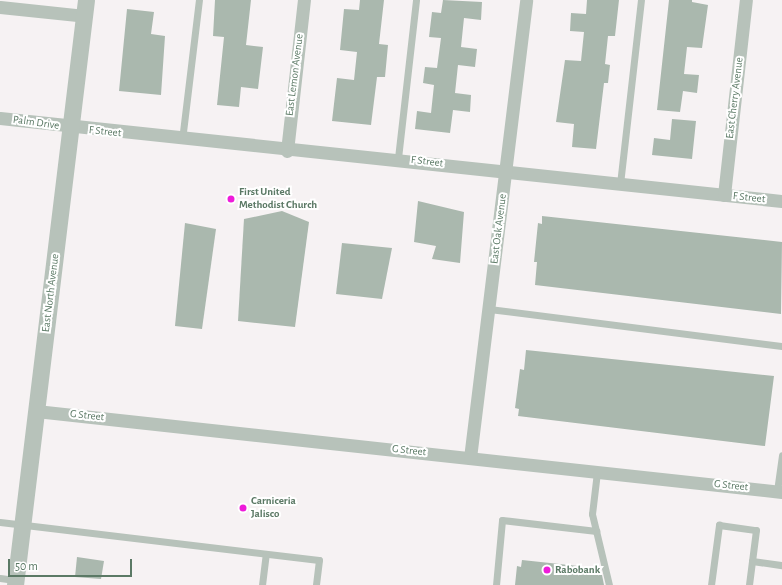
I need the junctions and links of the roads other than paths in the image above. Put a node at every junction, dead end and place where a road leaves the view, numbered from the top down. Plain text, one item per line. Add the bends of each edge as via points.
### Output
1 (199, 0) edge
2 (304, 0) edge
3 (416, 0) edge
4 (526, 0) edge
5 (641, 0) edge
6 (746, 0) edge
7 (0, 7) edge
8 (85, 8) edge
9 (0, 118) edge
10 (72, 128) junction
11 (182, 140) junction
12 (287, 151) junction
13 (398, 158) junction
14 (507, 171) junction
15 (620, 184) junction
16 (724, 195) junction
17 (782, 201) edge
18 (489, 309) junction
19 (782, 346) edge
20 (36, 411) junction
21 (782, 455) edge
22 (470, 458) junction
23 (597, 472) junction
24 (780, 492) edge
25 (0, 522) edge
26 (22, 525) junction
27 (596, 531) junction
28 (266, 554) junction
29 (752, 561) junction
30 (782, 565) edge
31 (10, 581) edge
32 (262, 585) edge
33 (316, 585) edge
34 (496, 585) edge
35 (609, 585) edge
36 (711, 585) edge
37 (749, 585) edge

1 - 11 lane
2 - 12 street, East Lemon Avenue
3 - 13 lane
4 - 14 street, East Oak Avenue
5 - 15 lane
6 - 16 street, East Cherry Avenue
7 - 8 street
8 - 10 street, East North Avenue
9 - 10 street, Palm Drive
10 - 11 street, F Street
10 - 20 street, East North Avenue
11 - 12 street, F Street
12 - 13 street, F Street
13 - 14 street, F Street
14 - 15 street, F Street
14 - 18 street, East Oak Avenue
15 - 16 street, F Street
16 - 17 street, F Street
18 - 19 lane
18 - 22 street, East Oak Avenue
20 - 22 street, G Street
20 - 26 street, East North Avenue
21 - 24 lane
22 - 23 street, G Street
23 - 24 street, G Street
23 - 27 lane via 592,514
25 - 26 lane
26 - 28 lane
26 - 31 street, East North Avenue
27 - 34 lane via 502,520
27 - 35 lane
28 - 32 lane
28 - 33 lane via 318,560
29 - 30 lane
29 - 36 lane via 756,530 719,525
29 - 37 lane

